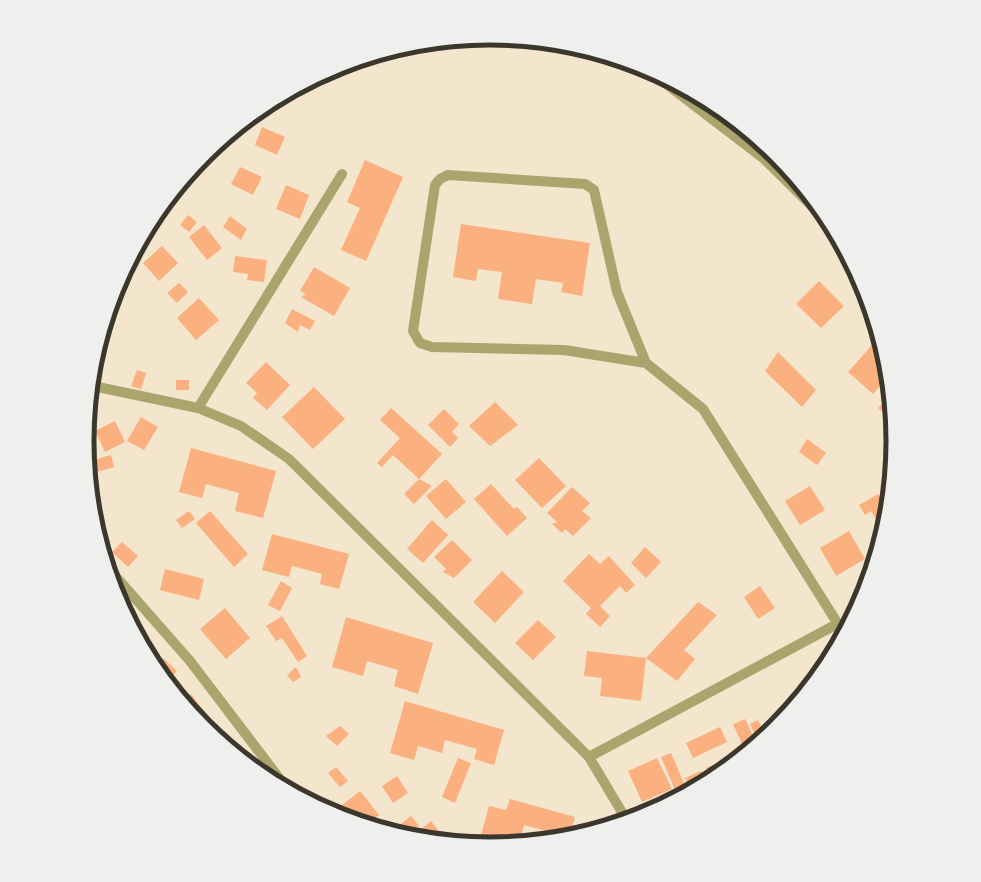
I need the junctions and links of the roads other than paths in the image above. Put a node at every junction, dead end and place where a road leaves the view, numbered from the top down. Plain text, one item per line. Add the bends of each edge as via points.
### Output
1 (675, 91) edge
2 (342, 174) dead end
3 (806, 201) edge
4 (646, 363) junction
5 (98, 387) edge
6 (198, 408) junction
7 (123, 588) edge
8 (840, 628) edge
9 (839, 629) edge
10 (589, 757) junction
11 (276, 774) edge
12 (623, 814) edge

1 - 3 street via 762,158
2 - 6 street
4 - 4 street via 617,292 594,190 585,184 448,175 440,179 435,186 413,331 420,343 432,347 564,350
4 - 8 street via 703,409
5 - 6 street
6 - 10 street via 241,426 288,459
7 - 11 street via 190,661
9 - 10 street
10 - 12 street

